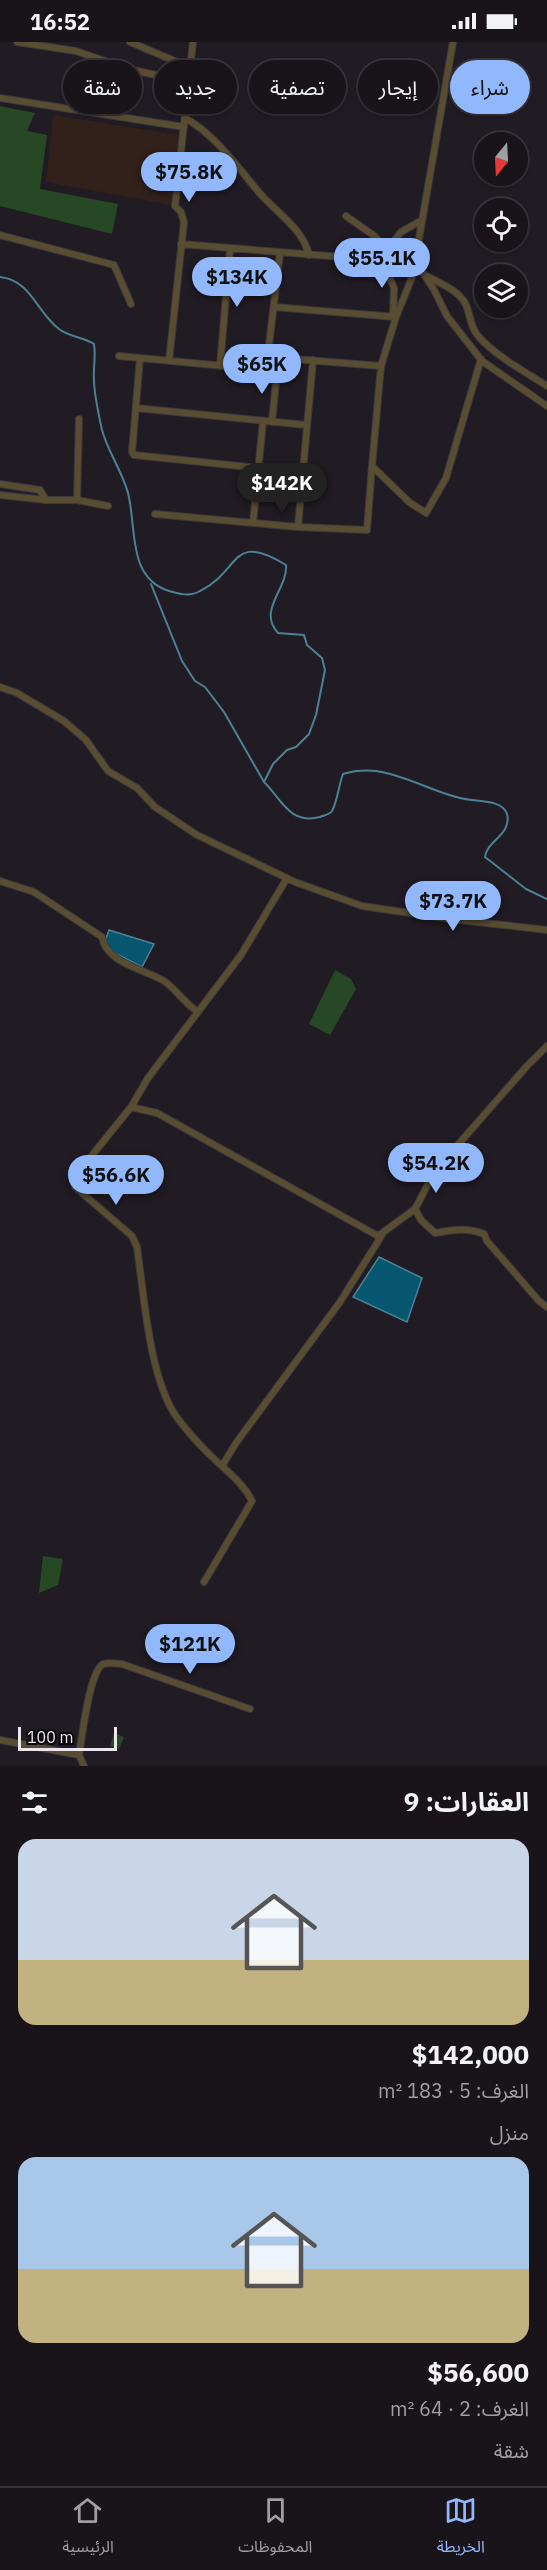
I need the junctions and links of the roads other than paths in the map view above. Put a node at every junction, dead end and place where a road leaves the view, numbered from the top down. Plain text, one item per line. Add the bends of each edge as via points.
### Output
1 (17, 42) edge
2 (130, 42) edge
3 (193, 42) edge
4 (453, 42) edge
5 (172, 60) edge
6 (190, 60) edge
7 (154, 75) edge
8 (0, 98) edge
9 (185, 114) edge
10 (185, 118) junction
11 (184, 127) junction
12 (346, 216) dead end
13 (422, 220) junction
14 (0, 235) edge
15 (181, 244) junction
16 (230, 249) junction
17 (389, 249) junction
18 (280, 253) junction
19 (309, 255) junction
20 (381, 258) junction
21 (417, 264) junction
22 (414, 273) junction
23 (424, 274) junction
24 (131, 304) dead end
25 (274, 307) junction
26 (394, 317) junction
27 (119, 356) dead end
28 (268, 357) junction
29 (140, 358) junction
30 (481, 359) junction
31 (313, 360) junction
32 (169, 361) junction
33 (220, 366) junction
34 (381, 366) junction
35 (266, 370) junction
36 (547, 386) edge
37 (547, 406) edge
38 (136, 408) junction
39 (79, 419) dead end
40 (263, 421) junction
41 (272, 422) junction
42 (306, 425) junction
43 (372, 466) junction
44 (258, 468) junction
45 (0, 484) edge
46 (0, 495) edge
47 (46, 500) junction
48 (77, 500) junction
49 (108, 506) dead end
50 (155, 514) dead end
51 (253, 523) junction
52 (298, 527) junction
53 (0, 687) edge
54 (287, 878) junction
55 (0, 881) edge
56 (547, 930) edge
57 (198, 1012) junction
58 (547, 1046) edge
59 (131, 1107) junction
60 (415, 1209) junction
61 (383, 1232) junction
62 (547, 1307) edge
63 (222, 1466) junction
64 (204, 1582) dead end
65 (250, 1709) dead end
66 (0, 1740) edge
67 (79, 1755) junction
68 (84, 1766) edge

1 - 7 street via 76,51
2 - 5 street
3 - 6 street
4 - 13 street
8 - 11 street
9 - 10 street
10 - 11 street
10 - 19 street via 200,126 240,166 257,191 306,243
11 - 15 street via 175,206 184,222
12 - 17 street
13 - 17 street via 401,232
13 - 21 street
14 - 24 street via 114,265
15 - 16 street
15 - 32 street
16 - 18 street
16 - 33 street
17 - 20 street
17 - 22 street
18 - 19 street
18 - 25 street
19 - 20 street
20 - 26 street via 394,288
21 - 22 street
21 - 23 street
22 - 26 street
23 - 30 street via 447,316
23 - 36 street via 465,302 471,326 480,338
25 - 26 street
25 - 28 street
26 - 34 street
27 - 29 street
28 - 31 street
28 - 35 street
29 - 32 street
29 - 38 street
30 - 37 street
30 - 43 street via 446,478 426,513
31 - 34 street
31 - 42 street
32 - 33 street
33 - 35 street
34 - 43 street
35 - 41 street via 277,371
38 - 40 street
38 - 44 street via 132,452 138,457
39 - 48 street
40 - 41 street
40 - 44 street
41 - 42 street
42 - 52 street
43 - 52 street via 367,530
44 - 51 street
45 - 47 street via 40,490
46 - 47 street
47 - 48 street
48 - 49 street
50 - 51 street
51 - 52 street
53 - 54 street via 64,721 86,741 108,771 137,788 155,807 197,836
54 - 56 street via 362,906
54 - 57 street via 241,955
55 - 57 street via 34,892 102,937 103,947 113,957 166,982 184,1003
57 - 59 street
58 - 60 street via 435,1172
59 - 61 street via 157,1113 378,1236
59 - 63 street via 73,1179 75,1187 132,1236 162,1390 176,1415
60 - 61 street
60 - 62 street via 435,1233 473,1229 484,1234
61 - 63 street via 339,1302
63 - 64 street via 245,1487 252,1501
65 - 67 street via 106,1663 93,1680
66 - 67 street
67 - 68 street

